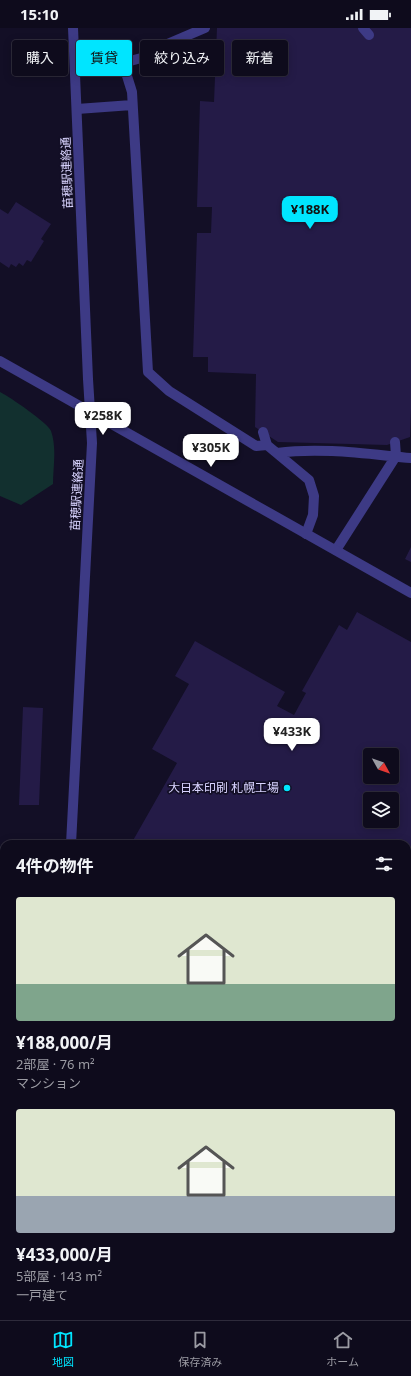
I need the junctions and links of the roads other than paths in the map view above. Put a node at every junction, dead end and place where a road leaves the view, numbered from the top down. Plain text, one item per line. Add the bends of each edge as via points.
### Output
1 (73, 28) edge
2 (206, 28) edge
3 (132, 59) edge
4 (75, 70) joint
5 (127, 76) edge
6 (132, 105) junction
7 (77, 109) junction
8 (0, 361) edge
9 (91, 412) junction
10 (263, 432) dead end
11 (395, 442) dead end
12 (267, 446) junction
13 (278, 453) junction
14 (396, 456) junction
15 (411, 458) edge
16 (306, 534) junction
17 (336, 550) junction
18 (411, 593) edge
19 (71, 840) edge

1 - 4 street, 苗穂駅連絡通
2 - 3 street
4 - 7 street, 苗穂駅連絡通
5 - 6 street via 132,92
6 - 7 street
6 - 12 street via 148,372 169,391 256,446
7 - 9 street, 苗穂駅連絡通
8 - 9 street
9 - 16 street
9 - 19 street, 苗穂駅連絡通 via 92,443
10 - 12 street
11 - 14 street
12 - 13 street
13 - 14 street via 296,450
13 - 16 street via 309,480 314,496 313,515
14 - 15 street
14 - 17 street
16 - 17 street
17 - 18 street

